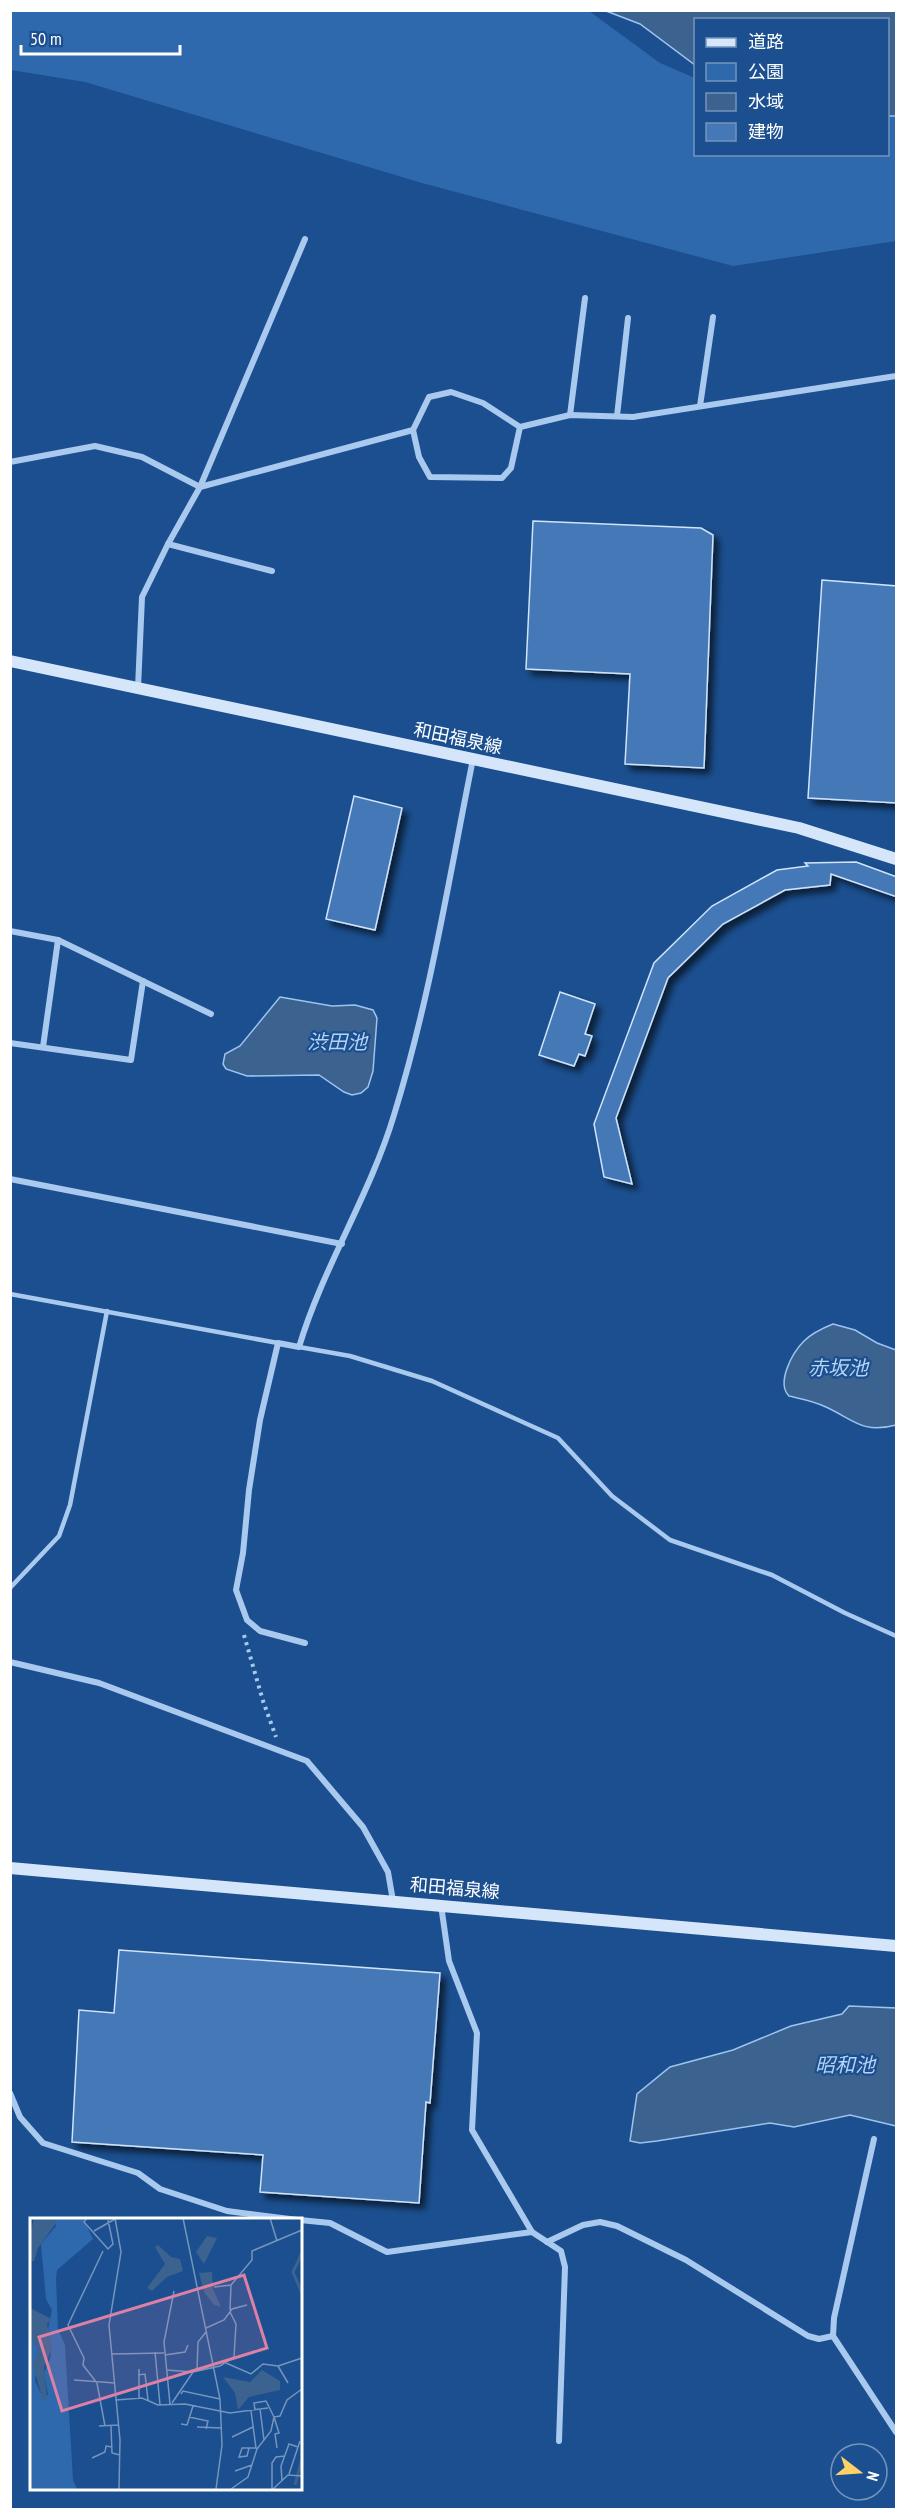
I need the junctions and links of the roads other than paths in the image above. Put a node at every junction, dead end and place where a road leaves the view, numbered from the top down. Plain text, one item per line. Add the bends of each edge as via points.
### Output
1 (305, 239) dead end
2 (585, 298) dead end
3 (713, 317) dead end
4 (628, 318) dead end
5 (897, 376) edge
6 (700, 406) junction
7 (570, 415) junction
8 (617, 416) junction
9 (520, 427) junction
10 (413, 430) junction
11 (10, 462) edge
12 (200, 487) junction
13 (168, 544) junction
14 (272, 572) dead end
15 (10, 661) edge
16 (138, 689) junction
17 (472, 759) junction
18 (897, 859) edge
19 (10, 931) edge
20 (58, 940) junction
21 (143, 981) junction
22 (211, 1014) dead end
23 (10, 1043) edge
24 (43, 1047) junction
25 (10, 1179) edge
26 (342, 1244) junction
27 (10, 1294) edge
28 (107, 1311) junction
29 (278, 1343) junction
30 (299, 1347) junction
31 (10, 1588) edge
32 (897, 1636) edge
33 (305, 1643) dead end
34 (10, 1662) edge
35 (10, 1868) edge
36 (393, 1900) junction
37 (441, 1905) junction
38 (897, 1946) edge
39 (10, 2093) edge
40 (874, 2139) dead end
41 (283, 2218) edge
42 (302, 2220) edge
43 (532, 2232) junction
44 (547, 2242) junction
45 (833, 2336) junction
46 (897, 2432) edge
47 (559, 2441) dead end

1 - 12 street
2 - 7 street
3 - 6 street
4 - 8 street
5 - 6 street
6 - 8 street
7 - 8 street
7 - 9 street
9 - 10 street via 483,403 451,392 429,397
9 - 10 street via 511,468 502,478 430,477 419,457
10 - 12 street
11 - 12 street via 95,447 142,458
12 - 13 street
13 - 14 street
13 - 16 street via 142,597
15 - 16 main road, 和田福泉線
16 - 17 main road, 和田福泉線
17 - 18 main road, 和田福泉線 via 799,828
17 - 26 street via 422,1012 394,1116
19 - 20 street
20 - 21 street
20 - 24 street
21 - 22 street
21 - 24 street via 131,1060
23 - 24 street
25 - 26 street
26 - 30 street
27 - 28 lane
28 - 29 lane
28 - 31 lane via 70,1505 59,1536
29 - 30 street
29 - 33 street via 260,1420 236,1590 247,1620 260,1631
30 - 32 lane via 350,1356 432,1381 558,1438 612,1496 670,1540 772,1575
34 - 36 street via 99,1683 307,1761 363,1827 388,1872
35 - 36 main road, 和田福泉線
36 - 37 main road, 和田福泉線
37 - 38 main road, 和田福泉線
37 - 43 street via 449,1961 477,2033 472,2130
39 - 41 street via 20,2117 43,2143 138,2173 160,2189 227,2211
40 - 45 street
42 - 43 street via 330,2223 387,2252
43 - 44 street
44 - 45 street via 583,2225 600,2222 617,2226 686,2260 808,2336
44 - 47 street via 561,2251 565,2267
45 - 46 street

